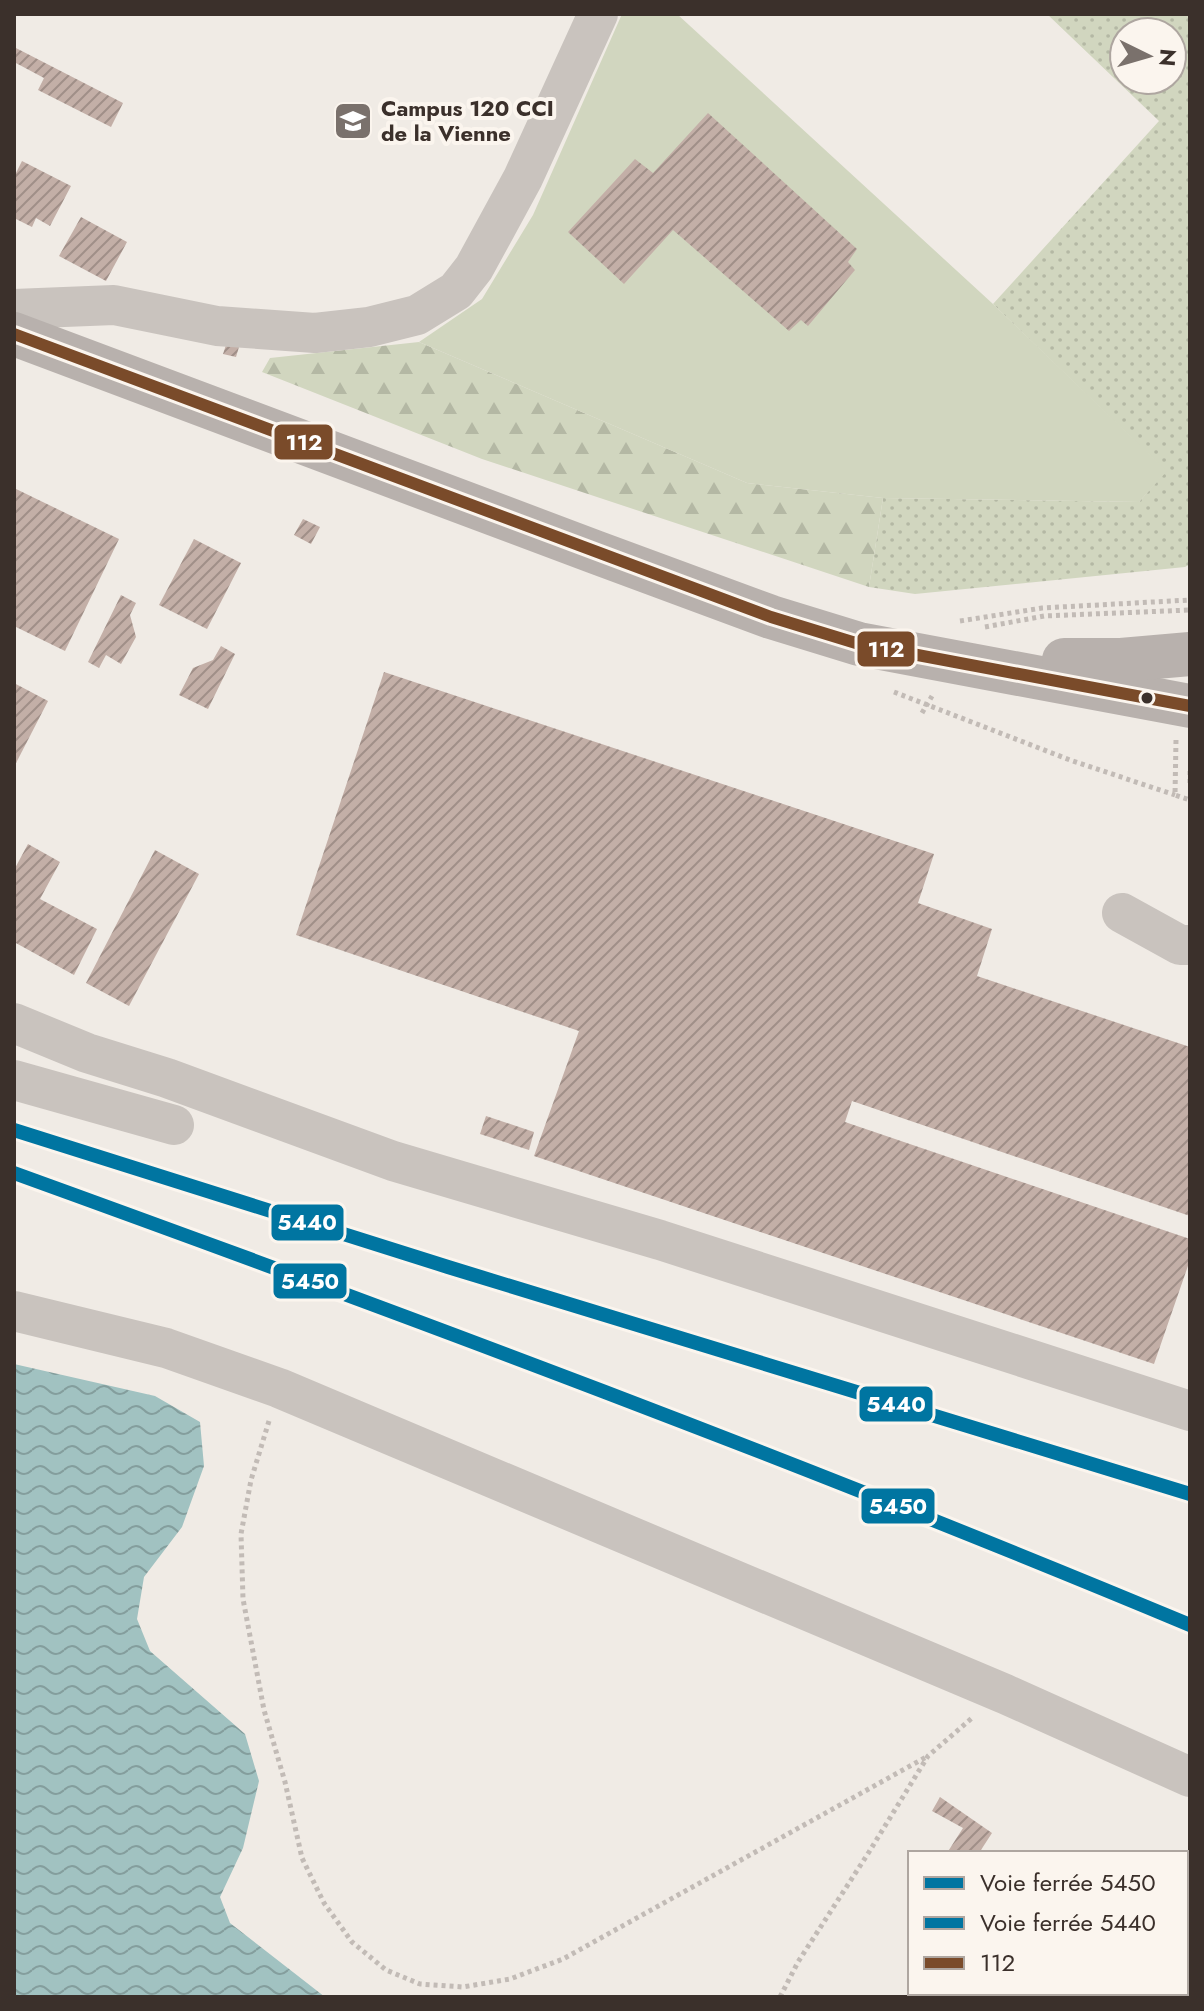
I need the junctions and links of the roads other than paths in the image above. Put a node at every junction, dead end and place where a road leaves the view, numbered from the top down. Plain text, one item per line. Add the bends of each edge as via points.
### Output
1 (591, 32) edge
2 (14, 309) edge
3 (14, 334) edge
4 (1190, 654) edge
5 (926, 657) junction
6 (1183, 717) edge
7 (1122, 913) dead end
8 (1190, 945) edge
9 (14, 1023) edge
10 (14, 1080) edge
11 (187, 1086) junction
12 (14, 1311) edge
13 (1190, 1411) edge
14 (1190, 1777) edge

1 - 2 street via 474,268 456,291 417,315 315,333 217,326 114,305
3 - 5 main road via 771,617 859,644
4 - 5 main road via 1121,660
5 - 6 main road via 1123,692
7 - 8 street via 1180,945
9 - 11 street
10 - 11 street via 170,1136
11 - 13 street via 393,1161 660,1240
12 - 14 street via 166,1348 279,1388

